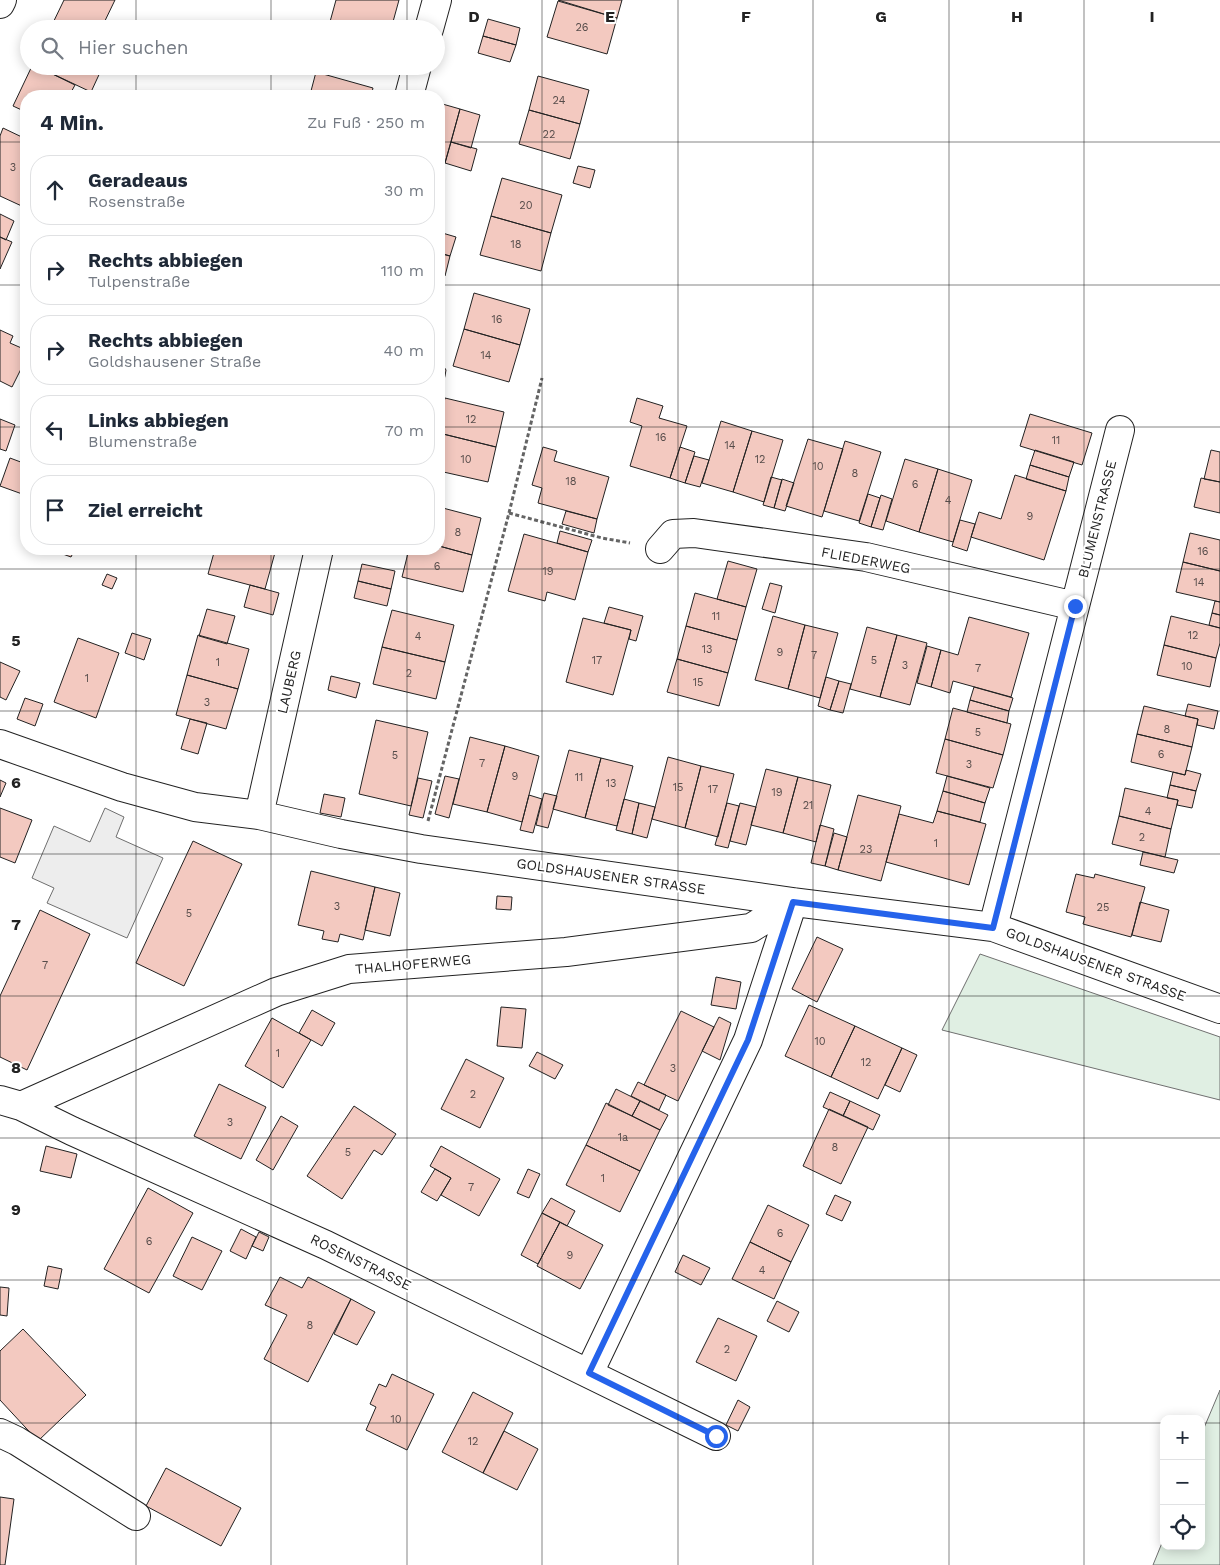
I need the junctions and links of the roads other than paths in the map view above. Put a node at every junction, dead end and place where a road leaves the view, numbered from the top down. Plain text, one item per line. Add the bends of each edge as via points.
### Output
1 (2, 0) edge
2 (437, 0) edge
3 (0, 4) edge
4 (431, 20) edge
5 (414, 75) edge
6 (410, 90) edge
7 (1120, 430) dead end
8 (660, 549) road end
9 (318, 555) edge
10 (1075, 606) junction
11 (0, 744) edge
12 (259, 815) junction
13 (793, 902) junction
14 (993, 928) junction
15 (1220, 1009) edge
16 (10, 1103) edge
17 (589, 1373) junction
18 (0, 1433) edge
19 (716, 1436) dead end
20 (136, 1516) dead end

1 - 3 street
2 - 4 street
5 - 6 street
7 - 10 street, BLUMENSTRASSE
8 - 10 street, FLIEDERWEG via 673,534 694,532 866,557
9 - 12 street, LAUBERG
10 - 14 street, BLUMENSTRASSE
11 - 12 street, GOLDSHAUSENER STRASSE via 122,787 195,807
12 - 13 street, GOLDSHAUSENER STRASSE via 421,849
13 - 14 street, GOLDSHAUSENER STRASSE
13 - 16 street, THALHOFERWEG via 751,928 566,952 349,969 276,992
13 - 17 street via 748,1040
14 - 15 street, GOLDSHAUSENER STRASSE
16 - 17 street, ROSENSTRASSE via 326,1244
17 - 19 street, ROSENSTRASSE
18 - 20 street via 17,1440

